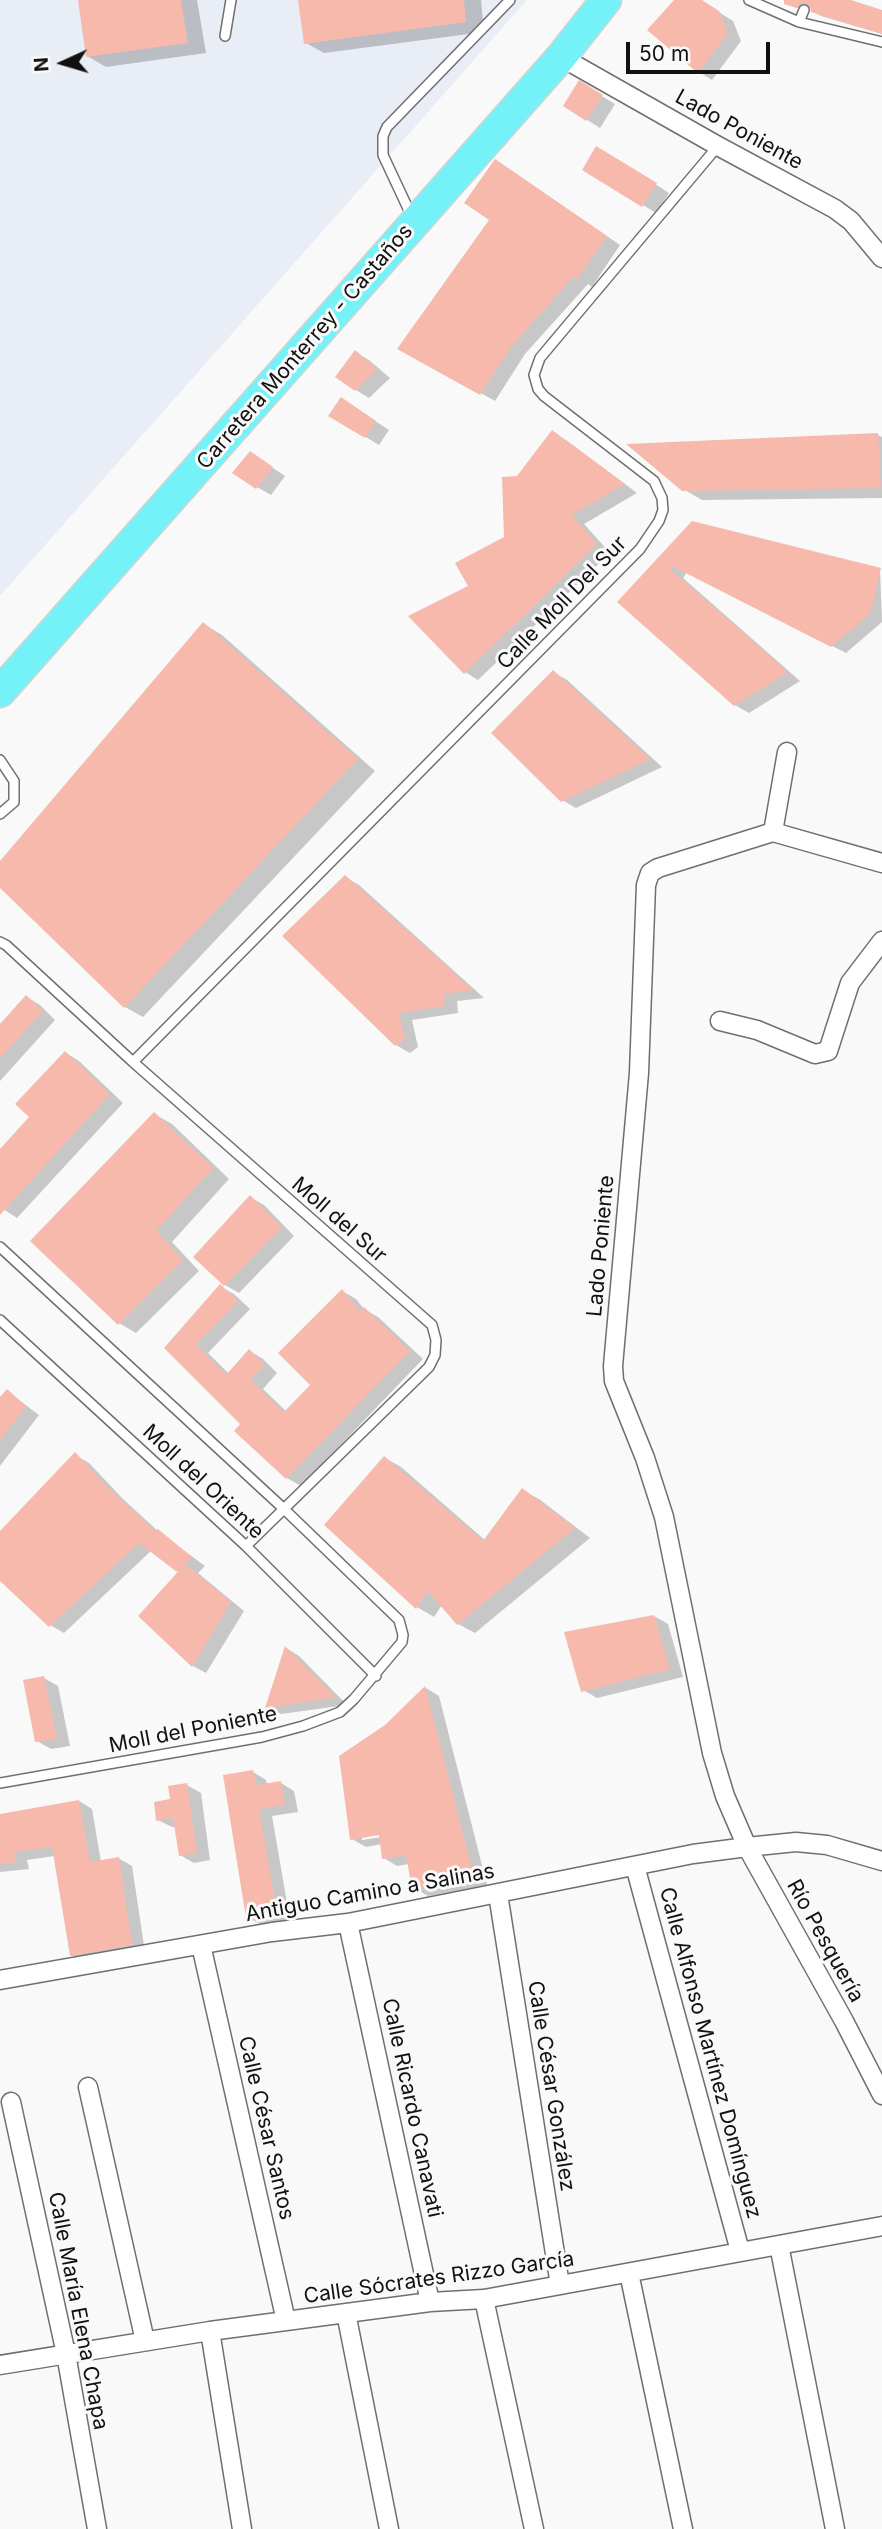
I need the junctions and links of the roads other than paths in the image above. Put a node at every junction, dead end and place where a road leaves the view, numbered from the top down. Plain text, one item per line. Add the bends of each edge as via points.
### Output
1 (231, 0) edge
2 (510, 0) edge
3 (749, 0) edge
4 (601, 2) edge
5 (770, 4) edge
6 (804, 10) dead end
7 (799, 22) junction
8 (225, 36) dead end
9 (882, 42) edge
10 (561, 57) junction
11 (718, 146) junction
12 (414, 222) junction
13 (882, 258) edge
14 (0, 692) edge
15 (787, 752) dead end
16 (0, 761) edge
17 (0, 814) edge
18 (773, 832) junction
19 (882, 863) edge
20 (882, 941) edge
21 (0, 942) edge
22 (720, 1021) dead end
23 (133, 1062) junction
24 (0, 1247) edge
25 (0, 1320) edge
26 (284, 1508) junction
27 (246, 1546) junction
28 (376, 1676) junction
29 (0, 1783) edge
30 (747, 1847) junction
31 (882, 1861) edge
32 (635, 1866) junction
33 (498, 1894) junction
34 (348, 1923) junction
35 (201, 1945) junction
36 (0, 1980) edge
37 (878, 2076) edge
38 (88, 2087) dead end
39 (882, 2095) edge
40 (11, 2102) dead end
41 (882, 2226) edge
42 (779, 2245) junction
43 (740, 2251) junction
44 (629, 2273) junction
45 (560, 2285) junction
46 (484, 2299) junction
47 (430, 2302) junction
48 (346, 2313) junction
49 (286, 2321) junction
50 (210, 2331) junction
51 (145, 2341) junction
52 (66, 2354) junction
53 (0, 2365) edge
54 (97, 2529) edge
55 (242, 2529) edge
56 (389, 2529) edge
57 (534, 2529) edge
58 (683, 2529) edge
59 (835, 2529) edge

1 - 8 lane
2 - 12 lane via 383,136 383,155
3 - 5 lane
4 - 10 main road, Carretera Monterrey - Castaños
5 - 7 lane
6 - 7 lane
7 - 9 lane
10 - 11 street, Lado Poniente
10 - 12 main road, Carretera Monterrey - Castaños
11 - 13 street, Lado Poniente via 835,209
11 - 23 lane, Calle Moll Del Sur via 540,358 534,375 544,396 654,481 662,498 659,521 640,549
12 - 14 main road, Carretera Monterrey - Castaños
15 - 18 street
16 - 17 lane via 13,781 14,802
18 - 19 street
18 - 30 street, Lado Poniente via 658,868 647,879 639,1073 613,1366 664,1517 712,1753
20 - 22 street via 850,983 828,1051 815,1054 757,1030
21 - 23 lane, Moll del Sur
23 - 26 lane, Moll del Sur via 432,1325 435,1355 429,1367
24 - 26 lane, Moll del Poniente
25 - 27 lane, Moll del Oriente
26 - 27 lane, Moll del Sur
26 - 28 lane, Moll del Poniente via 402,1625 402,1642
27 - 28 lane, Moll del Oriente
28 - 29 lane, Moll del Poniente via 340,1712 272,1735
30 - 31 street, Antiguo Camino a Salinas via 796,1842 827,1845
30 - 32 street, Antiguo Camino a Salinas
30 - 37 street, Río Pesquería
32 - 33 street, Antiguo Camino a Salinas
32 - 43 street, Calle Alfonso Martínez Domínguez
33 - 34 street, Antiguo Camino a Salinas
33 - 45 street, Calle César González
34 - 35 street, Antiguo Camino a Salinas
34 - 47 street, Calle Ricardo Canavati
35 - 36 street, Antiguo Camino a Salinas
35 - 49 street, Calle César Santos
37 - 39 street, Río Pesquería
38 - 51 street
40 - 52 street, Calle María Elena Chapa
41 - 42 street, Calle Sócrates Rizzo García
42 - 43 street, Calle Sócrates Rizzo García
42 - 59 street
43 - 44 street, Calle Sócrates Rizzo García
44 - 45 street, Calle Sócrates Rizzo García
44 - 58 street
45 - 46 street, Calle Sócrates Rizzo García
46 - 47 street, Calle Sócrates Rizzo García
46 - 57 street
47 - 48 street, Calle Sócrates Rizzo García
48 - 49 street, Calle Sócrates Rizzo García
48 - 56 street
49 - 50 street, Calle Sócrates Rizzo García
50 - 51 street, Calle Sócrates Rizzo García
50 - 55 street
51 - 52 street, Calle Sócrates Rizzo García
52 - 53 street, Calle Sócrates Rizzo García
52 - 54 street, Calle María Elena Chapa

